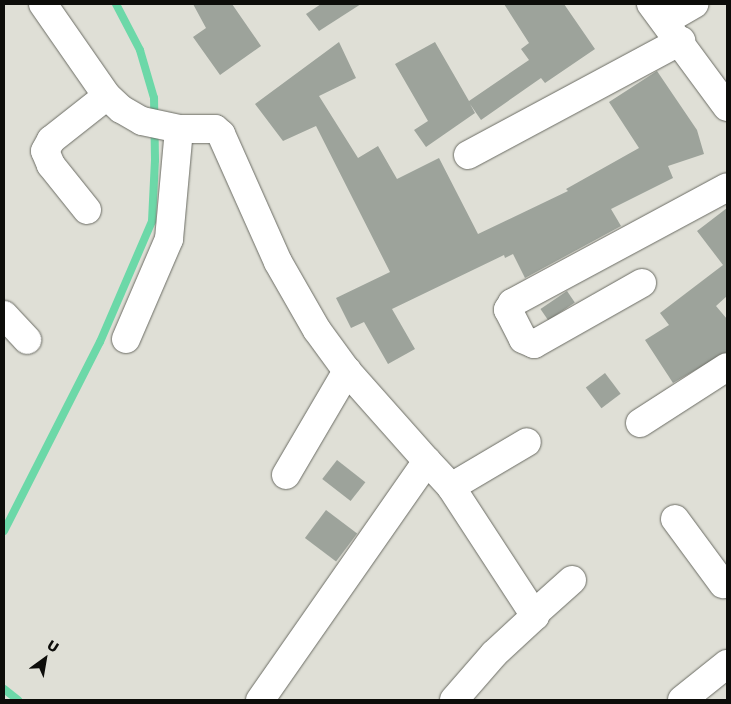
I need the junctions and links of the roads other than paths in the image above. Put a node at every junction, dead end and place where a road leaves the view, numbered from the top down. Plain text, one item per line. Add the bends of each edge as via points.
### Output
1 (43, 4) edge
2 (694, 4) edge
3 (666, 22) edge
4 (107, 96) junction
5 (727, 107) edge
6 (176, 129) junction
7 (468, 155) dead end
8 (727, 187) edge
9 (87, 210) dead end
10 (642, 283) dead end
11 (4, 316) edge
12 (126, 339) dead end
13 (27, 340) dead end
14 (727, 367) edge
15 (347, 372) junction
16 (640, 424) dead end
17 (527, 442) dead end
18 (427, 461) junction
19 (286, 475) dead end
20 (451, 487) junction
21 (675, 519) dead end
22 (572, 580) dead end
23 (726, 588) edge
24 (534, 614) junction
25 (727, 664) edge
26 (260, 700) edge
27 (454, 700) edge
28 (682, 700) edge

1 - 4 street
2 - 3 street
3 - 5 street
3 - 7 street
4 - 6 street via 142,122
4 - 9 street via 51,140 45,151 51,165
6 - 12 street via 169,239
6 - 15 street via 215,130 221,134 282,270 317,330
8 - 10 street via 512,302 508,310 523,339 534,344
11 - 13 street
14 - 16 street
15 - 18 street
15 - 19 street
17 - 20 street
18 - 20 street
18 - 26 street
20 - 24 street
21 - 23 street
22 - 24 street
24 - 27 street
25 - 28 street

